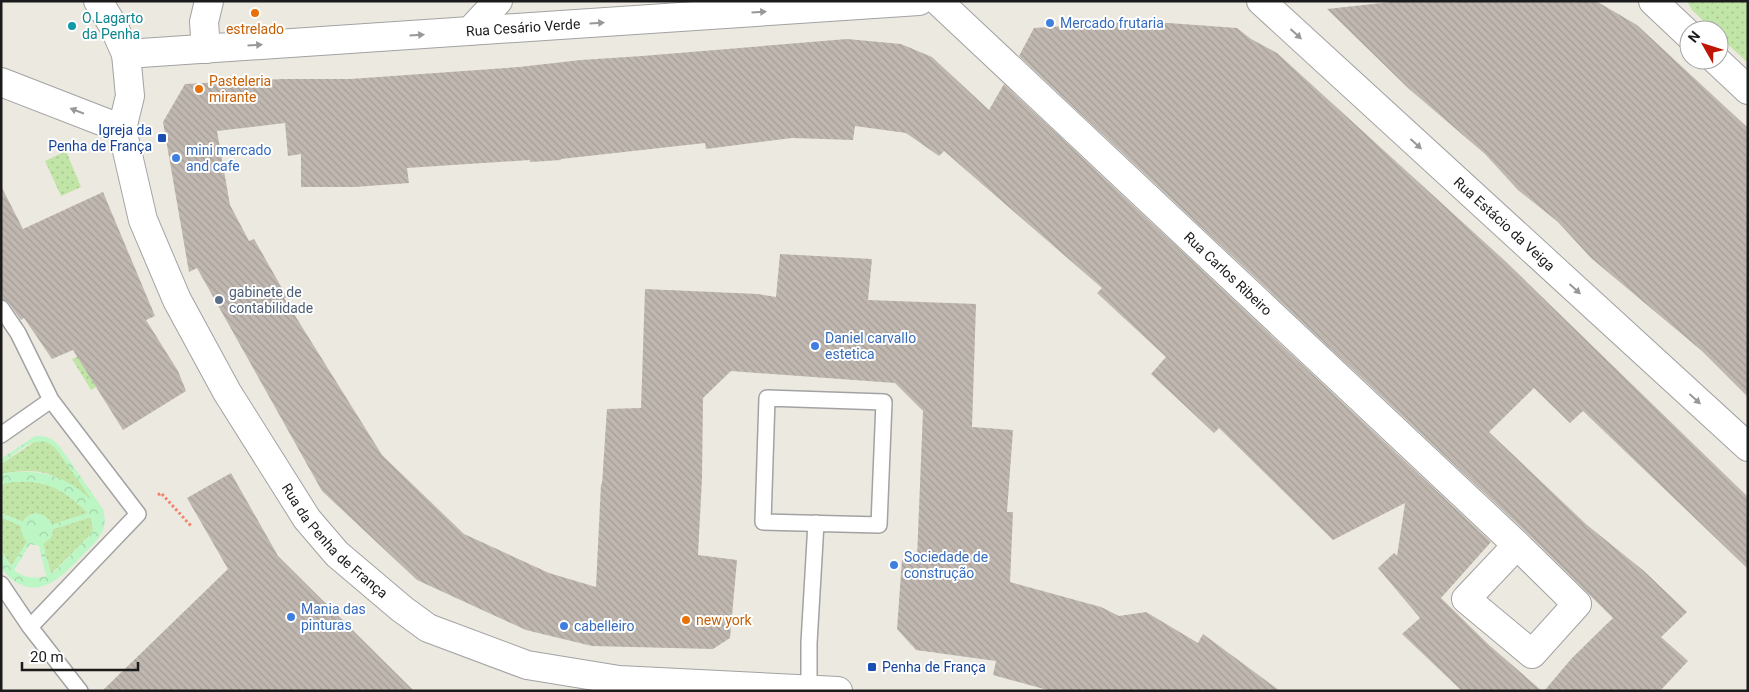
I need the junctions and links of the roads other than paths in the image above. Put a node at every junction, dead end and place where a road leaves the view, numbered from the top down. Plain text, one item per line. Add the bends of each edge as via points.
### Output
1 (98, 1) edge
2 (209, 1) edge
3 (498, 1) edge
4 (919, 1) edge
5 (938, 1) edge
6 (1260, 1) edge
7 (1653, 1) edge
8 (815, 5) edge
9 (1679, 26) edge
10 (470, 31) junction
11 (206, 49) junction
12 (126, 54) junction
13 (1727, 70) edge
14 (1, 82) edge
15 (1748, 90) edge
16 (122, 129) junction
17 (1, 308) edge
18 (51, 400) junction
19 (1, 435) edge
20 (1748, 447) edge
21 (816, 523) junction
22 (1517, 545) dead end
23 (1, 584) edge
24 (30, 627) junction
25 (809, 690) junction
26 (80, 691) edge
27 (838, 691) edge

1 - 12 street, Rua da Penha de França
2 - 11 street via 204,22
3 - 10 street
4 - 8 street, Rua Cesário Verde
5 - 22 street, Rua Carlos Ribeiro
6 -> 20 street, Rua Estácio da Veiga
7 - 9 street
10 -> 8 street, Rua Cesário Verde
11 -> 10 street, Rua Cesário Verde
11 - 12 street, Rua Cesário Verde
12 - 16 street, Rua da Penha de França via 130,96
13 - 15 street
16 -> 14 street
16 - 25 street, Rua da Penha de França via 143,220 177,300 227,392 306,519 337,554 402,609 428,628 527,665 619,680
17 - 18 lane via 18,333
18 - 19 lane
18 - 24 lane via 138,514
21 - 21 lane via 879,525 884,402 767,398 763,522
21 - 25 lane
23 - 24 lane
24 - 26 lane
25 - 27 street, Rua da Penha de França

